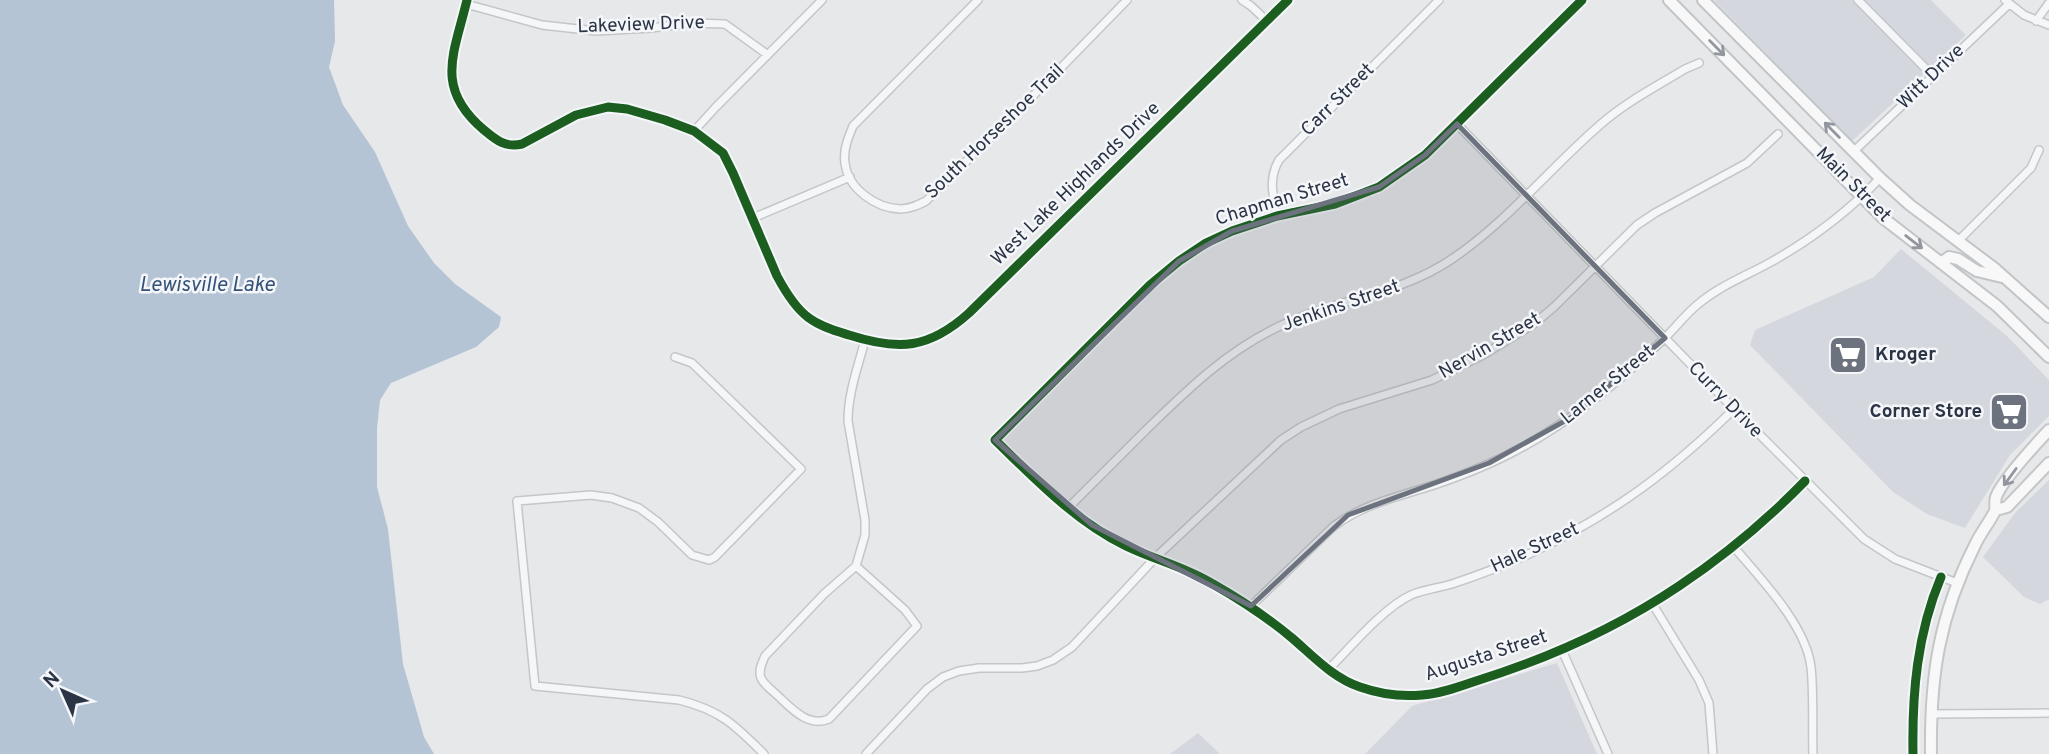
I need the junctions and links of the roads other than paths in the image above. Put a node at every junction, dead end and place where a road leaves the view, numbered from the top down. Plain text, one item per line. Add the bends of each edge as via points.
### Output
1 (822, 0) edge
2 (978, 0) edge
3 (1127, 0) edge
4 (1242, 0) edge
5 (1288, 0) edge
6 (1439, 0) edge
7 (1582, 0) edge
8 (1669, 0) edge
9 (1703, 0) edge
10 (1858, 0) edge
11 (466, 2) edge
12 (2007, 2) edge
13 (2049, 3) edge
14 (1267, 21) junction
15 (2036, 21) junction
16 (2049, 25) edge
17 (768, 55) junction
18 (1699, 63) dead end
19 (1933, 76) junction
20 (1457, 124) junction
21 (694, 131) junction
22 (1778, 134) dead end
23 (2039, 149) dead end
24 (1854, 151) junction
25 (850, 177) junction
26 (1880, 178) junction
27 (1527, 195) junction
28 (1862, 197) junction
29 (1277, 216) junction
30 (753, 218) junction
31 (1958, 241) junction
32 (1941, 263) junction
33 (1597, 266) junction
34 (2005, 277) junction
35 (2049, 317) edge
36 (1665, 338) junction
37 (865, 340) junction
38 (675, 357) dead end
39 (2049, 358) edge
40 (1734, 409) junction
41 (2049, 430) edge
42 (995, 440) joint
43 (2049, 463) edge
44 (1805, 481) junction
45 (1068, 508) junction
46 (1996, 510) junction
47 (1733, 546) junction
48 (1156, 557) junction
49 (856, 566) junction
50 (1941, 577) junction
51 (1958, 583) junction
52 (1652, 603) junction
53 (1251, 606) junction
54 (1562, 650) junction
55 (1328, 670) junction
56 (2049, 713) edge
57 (1931, 714) junction
58 (764, 754) edge
59 (866, 754) edge
60 (1608, 754) edge
61 (1713, 754) edge
62 (1813, 754) edge
63 (1913, 754) edge
64 (1931, 754) edge

1 - 17 street
2 - 25 street via 853,126 844,160
3 - 25 street, South Horseshoe Trail via 926,201 899,209 880,205
4 - 14 street
5 - 14 street, West Lake Highlands Drive
6 - 29 street, Carr Street via 1279,160 1272,184
7 - 20 street, Chapman Street
8 -> 28 main road, Main Street
24 -> 9 main road, Main Street
10 - 19 street
11 - 17 street, Lakeview Drive via 542,24 596,31 725,24
11 - 21 street, West Lake Highlands Drive via 452,63 453,89 493,139 522,144 576,115 608,107
12 - 15 street
12 - 19 street, Witt Drive
13 - 15 street
14 - 37 street, West Lake Highlands Drive via 952,328 909,345
15 - 16 street
17 - 21 street
18 - 27 street, Jenkins Street via 1602,122
19 - 24 street, Witt Drive
20 - 27 street, Curry Drive
20 - 29 street, Chapman Street via 1425,155 1380,187 1335,204
21 - 30 street, West Lake Highlands Drive via 723,153
22 - 33 street, Nervin Street via 1747,163 1637,225
23 - 31 street via 2031,168
24 - 26 main road, Main Street
25 - 30 street
26 - 28 street, Larner Street
26 - 31 main road, Main Street
27 - 33 street, Curry Drive
27 - 45 street, Jenkins Street via 1491,230 1428,273 1280,326 1232,352 1197,380
28 -> 32 main road, Main Street
28 - 36 street, Larner Street via 1808,239 1723,286
29 - 42 street, Chapman Street via 1223,235 1179,261
30 - 37 street, West Lake Highlands Drive via 784,289 801,311 835,331
31 - 34 main road, Main Street
32 - 34 main road via 1949,257 1977,271
32 - 39 main road, Main Street via 1997,306
33 - 36 street, Curry Drive
33 - 48 street, Nervin Street via 1535,323 1483,355 1433,380 1339,409 1281,440
34 - 35 main road, Main Street
36 - 40 street, Curry Drive
36 - 53 street, Larner Street via 1590,404 1523,447 1348,515
37 - 49 street via 848,408 865,520
38 - 58 street via 692,363 801,469 709,560 692,555 639,508 612,498 591,495 517,501 535,685 701,705 734,724
40 - 44 street, Curry Drive
40 - 55 street, Hale Street via 1682,458 1608,512 1518,559 1396,604
41 -> 46 main road via 2003,485 1995,499
42 - 45 street, Augusta Street
43 - 46 main road via 2007,507
44 - 47 street, Augusta Street
44 - 50 street, Curry Drive via 1864,539 1895,559
45 - 48 street, Augusta Street via 1127,546
46 - 51 main road
47 - 52 street, Augusta Street
47 - 62 street via 1801,635 1811,665
48 - 53 street, Augusta Street
48 - 59 street, Nervin Street via 1062,654 1037,666 969,669 943,677
49 - 49 street via 917,626 829,719 812,721 767,686 760,668 765,656
50 - 51 street, Curry Drive
50 - 63 street via 1917,664
51 - 57 main road via 1938,645
52 - 54 street, Augusta Street
52 - 61 street via 1709,703
53 - 55 street, Augusta Street
54 - 55 street, Augusta Street via 1424,695 1374,691
54 - 60 street
56 - 57 street
57 - 64 main road

